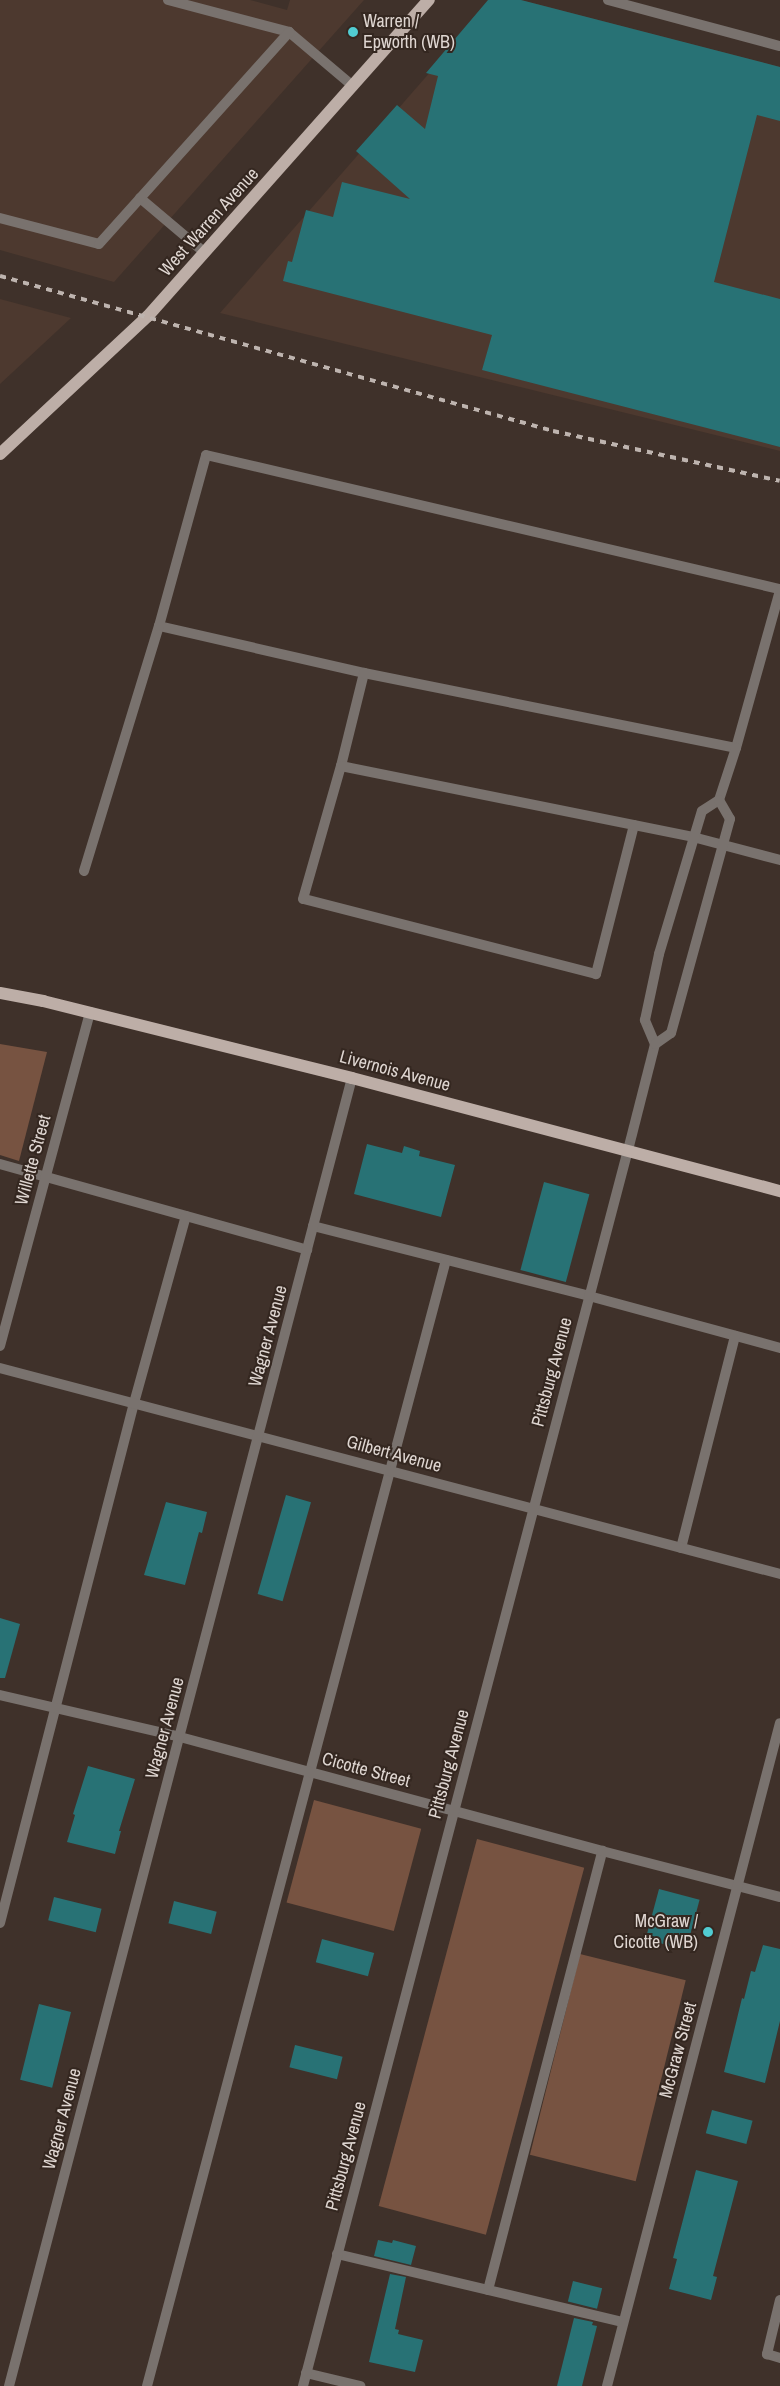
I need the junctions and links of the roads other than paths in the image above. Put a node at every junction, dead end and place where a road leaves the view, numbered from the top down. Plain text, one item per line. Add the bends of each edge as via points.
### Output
1 (168, 0) edge
2 (429, 0) edge
3 (608, 0) edge
4 (629, 3) edge
5 (290, 32) junction
6 (780, 46) edge
7 (353, 86) junction
8 (140, 198) junction
9 (0, 218) edge
10 (205, 253) junction
11 (0, 454) edge
12 (780, 590) edge
13 (159, 626) junction
14 (364, 673) junction
15 (736, 748) junction
16 (341, 766) junction
17 (719, 800) junction
18 (634, 825) junction
19 (693, 837) junction
20 (723, 844) junction
21 (780, 860) edge
22 (84, 872) dead end
23 (0, 993) edge
24 (90, 1012) junction
25 (655, 1044) junction
26 (352, 1078) junction
27 (628, 1150) junction
28 (0, 1164) edge
29 (45, 1176) junction
30 (780, 1191) edge
31 (186, 1216) junction
32 (313, 1226) junction
33 (307, 1250) junction
34 (446, 1260) junction
35 (589, 1296) junction
36 (735, 1336) junction
37 (0, 1346) edge
38 (780, 1348) edge
39 (0, 1368) edge
40 (134, 1403) junction
41 (259, 1435) junction
42 (391, 1470) junction
43 (533, 1508) junction
44 (681, 1548) junction
45 (780, 1574) edge
46 (0, 1695) edge
47 (54, 1707) junction
48 (780, 1723) edge
49 (180, 1737) junction
50 (308, 1772) junction
51 (454, 1810) junction
52 (602, 1851) junction
53 (738, 1886) junction
54 (780, 1897) edge
55 (0, 1923) edge
56 (337, 2254) junction
57 (488, 2290) junction
58 (780, 2300) edge
59 (623, 2322) junction
60 (780, 2358) edge
61 (306, 2373) junction
62 (10, 2386) edge
63 (147, 2386) edge
64 (303, 2386) edge
65 (360, 2386) edge
66 (607, 2386) edge

1 - 5 street
2 - 7 main road, West Warren Avenue
3 - 4 street
4 - 6 street
5 - 7 street
5 - 8 street
7 - 10 main road, West Warren Avenue
8 - 9 street via 99,244
8 - 10 street
10 - 11 main road, West Warren Avenue via 148,316
12 - 13 street via 206,455
12 - 15 street
13 - 14 street
13 - 22 street
14 - 15 street
14 - 16 street
15 - 17 street
16 - 18 street
16 - 18 street via 302,899 596,974
17 - 19 street via 702,811
17 - 20 street via 730,819
18 - 19 street
19 - 20 street
19 - 25 street via 659,954 645,1020
20 - 21 street
20 - 25 street via 671,1033
23 - 24 main road, Livernois Avenue
24 - 26 main road, Livernois Avenue
24 - 29 street, Willette Street
25 - 27 street, Pittsburg Avenue
26 - 27 main road, Livernois Avenue
26 - 32 street, Wagner Avenue
27 - 30 main road, Livernois Avenue
27 - 35 street, Pittsburg Avenue
28 - 29 street
29 - 31 street
29 - 37 street, Willette Street
31 - 33 street
31 - 40 street
32 - 33 street, Wagner Avenue
32 - 34 street
33 - 41 street, Wagner Avenue
34 - 35 street
34 - 42 street
35 - 36 street
35 - 43 street, Pittsburg Avenue
36 - 38 street
36 - 44 street
39 - 40 street, Gilbert Avenue
40 - 41 street, Gilbert Avenue
40 - 47 street
41 - 42 street, Gilbert Avenue
41 - 49 street, Wagner Avenue
42 - 43 street, Gilbert Avenue
42 - 50 street
43 - 44 street, Gilbert Avenue
43 - 51 street, Pittsburg Avenue
44 - 45 street, Gilbert Avenue
46 - 47 street, Cicotte Street
47 - 49 street, Cicotte Street
47 - 55 street
48 - 53 street, McGraw Street
49 - 50 street, Cicotte Street
49 - 62 street, Wagner Avenue
50 - 51 street, Cicotte Street
50 - 63 street
51 - 52 street, Cicotte Street
51 - 56 street, Pittsburg Avenue
52 - 53 street, Cicotte Street
52 - 57 street
53 - 54 street, Cicotte Street
53 - 59 street, McGraw Street
56 - 57 street
56 - 61 street, Pittsburg Avenue
57 - 59 street
58 - 60 street via 767,2354
59 - 66 street, McGraw Street
61 - 64 street, Pittsburg Avenue
61 - 65 street

